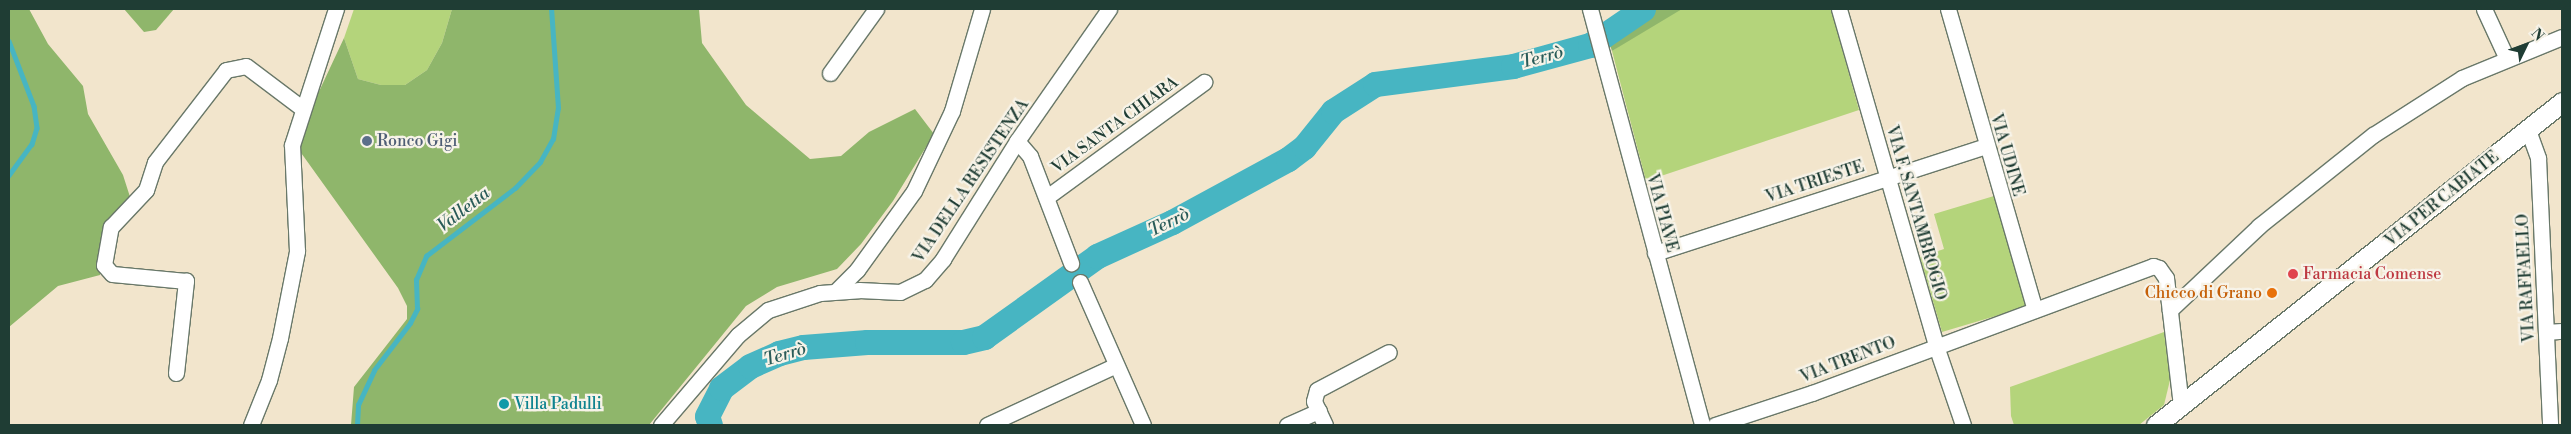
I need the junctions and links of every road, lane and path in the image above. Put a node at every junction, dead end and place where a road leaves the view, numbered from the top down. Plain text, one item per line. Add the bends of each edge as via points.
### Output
1 (336, 9) edge
2 (876, 9) edge
3 (982, 9) edge
4 (1110, 9) edge
5 (1590, 9) edge
6 (1839, 9) edge
7 (1948, 9) edge
8 (2484, 9) edge
9 (2562, 37) edge
10 (2507, 59) junction
11 (830, 73) dead end
12 (1204, 82) dead end
13 (2562, 102) edge
14 (303, 109) junction
15 (2528, 130) junction
16 (1017, 141) junction
17 (1986, 146) junction
18 (1888, 176) junction
19 (1047, 197) junction
20 (1655, 253) junction
21 (1071, 263) dead end
22 (1080, 282) dead end
23 (836, 290) junction
24 (2035, 310) junction
25 (2170, 310) junction
26 (2562, 331) edge
27 (2546, 332) junction
28 (1936, 346) junction
29 (1390, 352) dead end
30 (1116, 365) junction
31 (176, 373) dead end
32 (2181, 406) junction
33 (1319, 411) junction
34 (251, 425) edge
35 (660, 425) edge
36 (986, 425) edge
37 (1143, 425) edge
38 (1287, 425) edge
39 (1325, 425) edge
40 (1703, 425) edge
41 (1962, 425) edge
42 (2156, 425) edge
43 (2550, 425) edge

1 - 14 street
2 - 11 street
3 - 23 street via 952,111 914,191 857,270
4 - 16 street, VIA DELLA RESISTENZA
5 - 20 street, VIA PIAVE
6 - 18 street, VIA F. SANTAMBROGIO
7 - 17 street, VIA UDINE
8 - 10 street
9 - 10 street
10 - 25 street via 2445,87 2358,146 2259,226
12 - 19 street, VIA SANTA CHIARA
13 - 15 street, VIA PER CABIATE
14 - 31 street via 246,66 226,70 156,162 146,190 111,227 104,265 112,274 186,281
14 - 34 street via 292,145 297,251 269,380
15 - 27 street, VIA RAFFAELLO via 2538,158
15 - 32 street, VIA PER CABIATE
16 - 19 street via 1028,152
16 - 23 street, VIA DELLA RESISTENZA via 942,259 925,280 900,292
17 - 18 street, VIA TRIESTE
17 - 24 street, VIA UDINE
18 - 20 street, VIA TRIESTE
18 - 28 street, VIA F. SANTAMBROGIO
19 - 21 street
20 - 40 street, VIA PIAVE
22 - 30 street
23 - 35 street, VIA DELLA RESISTENZA via 790,300 758,317 710,366
24 - 25 street, VIA TRENTO via 2153,266 2159,268 2166,278
24 - 28 street, VIA TRENTO
25 - 32 street
26 - 27 street
27 - 43 street, VIA RAFFAELLO
28 - 40 street, VIA TRENTO
28 - 41 street, VIA F. SANTAMBROGIO
29 - 33 street via 1317,390 1314,401
30 - 36 street
30 - 37 street
32 - 42 street, VIA PER CABIATE
33 - 38 street
33 - 39 street

